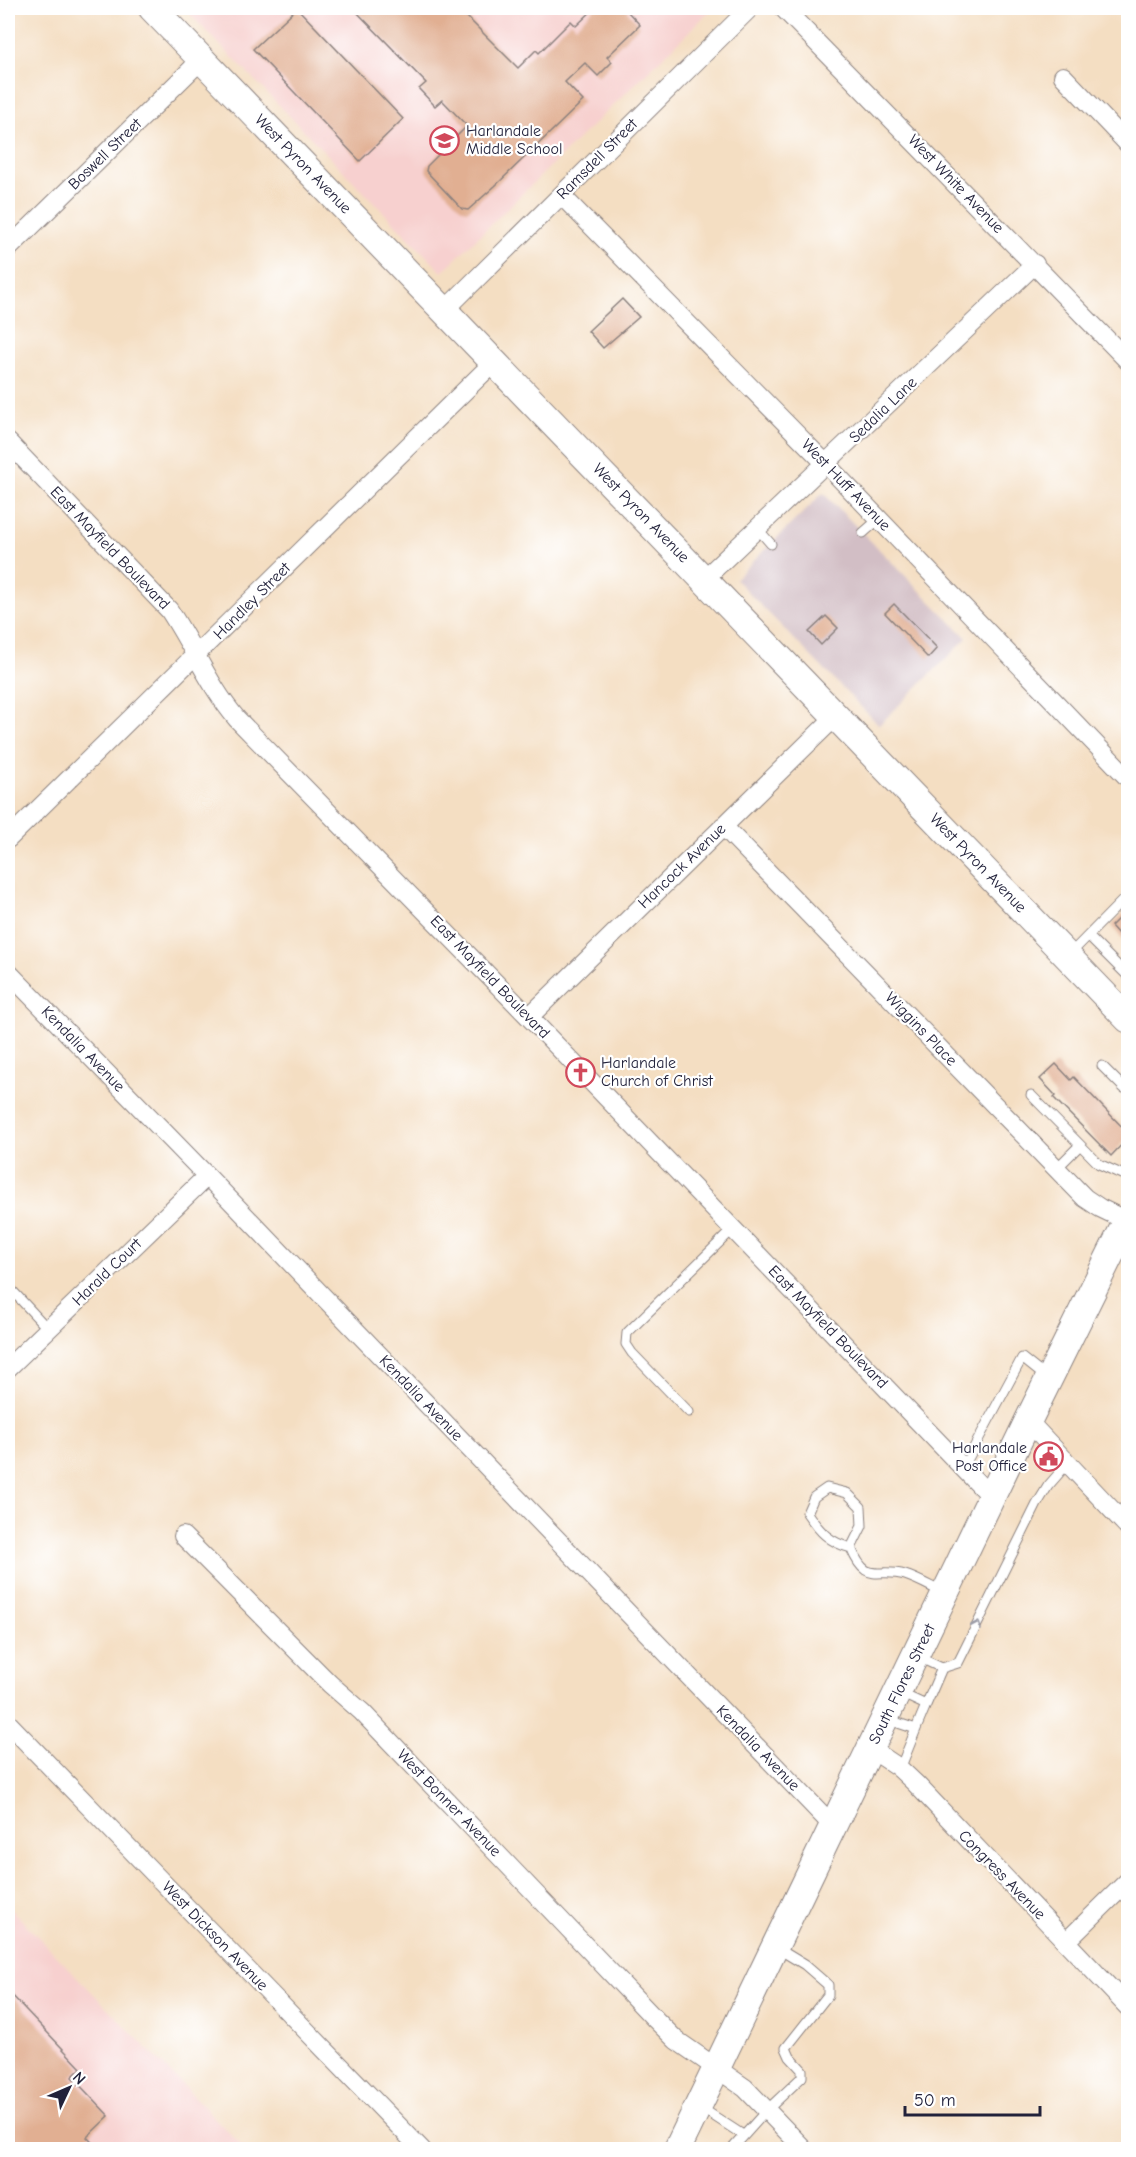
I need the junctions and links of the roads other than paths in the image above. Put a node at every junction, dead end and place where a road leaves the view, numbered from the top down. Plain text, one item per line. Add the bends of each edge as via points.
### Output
1 (152, 8) edge
2 (750, 8) edge
3 (783, 8) edge
4 (202, 59) junction
5 (1063, 76) dead end
6 (1128, 144) edge
7 (561, 195) junction
8 (8, 249) edge
9 (1035, 264) junction
10 (445, 310) junction
11 (494, 362) junction
12 (1128, 362) edge
13 (8, 442) edge
14 (826, 464) junction
15 (879, 519) junction
16 (757, 528) junction
17 (863, 533) dead end
18 (771, 544) dead end
19 (704, 579) junction
20 (196, 656) junction
21 (836, 716) junction
22 (1128, 778) edge
23 (723, 826) junction
24 (8, 839) edge
25 (1128, 895) edge
26 (1088, 936) junction
27 (1068, 956) junction
28 (8, 972) edge
29 (1128, 976) edge
30 (529, 1017) junction
31 (1128, 1019) edge
32 (1102, 1066) dead end
33 (1127, 1088) edge
34 (1031, 1095) dead end
35 (1080, 1145) junction
36 (1056, 1169) junction
37 (207, 1176) junction
38 (1128, 1177) edge
39 (1128, 1220) edge
40 (733, 1229) junction
41 (8, 1286) edge
42 (48, 1329) junction
43 (8, 1368) edge
44 (1049, 1380) junction
45 (688, 1412) dead end
46 (1028, 1421) junction
47 (1068, 1464) junction
48 (963, 1468) junction
49 (992, 1498) junction
50 (1128, 1527) edge
51 (183, 1536) dead end
52 (851, 1548) junction
53 (946, 1594) junction
54 (916, 1656) junction
55 (942, 1668) junction
56 (898, 1692) junction
57 (926, 1705) junction
58 (886, 1719) junction
59 (8, 1723) edge
60 (916, 1729) junction
61 (871, 1749) junction
62 (900, 1769) junction
63 (833, 1826) junction
64 (1128, 1881) edge
65 (1066, 1942) junction
66 (775, 1947) junction
67 (1128, 2007) edge
68 (716, 2067) junction
69 (698, 2105) junction
70 (767, 2110) junction
71 (743, 2135) junction
72 (422, 2150) edge
73 (677, 2150) edge
74 (731, 2150) edge
75 (805, 2150) edge

1 - 4 street, West Pyron Avenue
2 - 7 street, Ramsdell Street
3 - 9 street, West White Avenue
4 - 8 street, Boswell Street
4 - 10 street, West Pyron Avenue
5 - 6 street
7 - 10 street, Ramsdell Street
7 - 14 street, West Huff Avenue
9 - 12 street, West White Avenue
9 - 14 street, Sedalia Lane
10 - 11 street, West Pyron Avenue
11 - 19 street, West Pyron Avenue
11 - 20 street, Handley Street
13 - 20 street, East Mayfield Boulevard via 149,587 169,610
14 - 15 street, West Huff Avenue
14 - 16 street, Sedalia Lane
15 - 17 lane
15 - 22 street, West Huff Avenue
16 - 18 lane
16 - 19 street, Sedalia Lane
19 - 21 street, West Pyron Avenue
20 - 24 street, Handley Street
20 - 30 street, East Mayfield Boulevard via 237,719
21 - 23 street, Hancock Avenue
21 - 27 street, West Pyron Avenue
23 - 30 street, Hancock Avenue
23 - 36 street, Wiggins Place
25 - 26 lane
26 - 27 lane
26 - 29 lane
27 - 31 street, West Pyron Avenue
28 - 37 street, Kendalia Avenue
30 - 40 street, East Mayfield Boulevard
32 - 33 lane
34 - 35 lane
35 - 36 lane
35 - 38 lane via 1099,1164
36 - 39 street, Wiggins Place via 1085,1198
37 - 42 street, Harald Court
37 - 63 street, Kendalia Avenue
39 - 44 street, South Flores Street
40 - 45 lane via 627,1333 626,1344 632,1353
40 - 48 street, East Mayfield Boulevard
41 - 42 lane
42 - 43 street, Harald Court
44 - 46 street, South Flores Street
44 - 48 lane via 1022,1358
46 - 47 street
46 - 49 street, South Flores Street
47 - 50 street
55 -> 47 lane via 958,1663 1037,1504
48 - 49 street, East Mayfield Boulevard
49 - 53 street, South Flores Street
51 - 68 street, West Bonner Avenue via 362,1712 676,2040
52 - 52 lane via 862,1526 861,1507 847,1493 827,1488 814,1497 807,1513 836,1544
52 - 53 lane via 858,1565 870,1573 904,1575
53 - 54 street, South Flores Street
54 - 55 lane
54 - 56 street, South Flores Street
55 - 57 lane
56 - 57 lane
56 - 58 street, South Flores Street
57 - 60 lane
58 - 60 lane
58 - 61 street, South Flores Street
59 - 72 street, West Dickson Avenue
60 - 62 lane
61 - 62 street, Congress Avenue
61 - 63 street, South Flores Street
62 - 65 street, Congress Avenue
63 - 66 street, South Flores Street
64 - 65 street
65 - 67 street, Congress Avenue
66 - 68 street, South Flores Street
66 - 70 lane via 828,1985 828,1995 786,2048 802,2070 802,2077
68 - 69 street, South Flores Street
68 - 70 street, West Bonner Avenue via 746,2088
69 - 71 lane
69 - 73 street, South Flores Street
70 - 71 lane
70 - 75 street, West Bonner Avenue
71 - 74 lane

